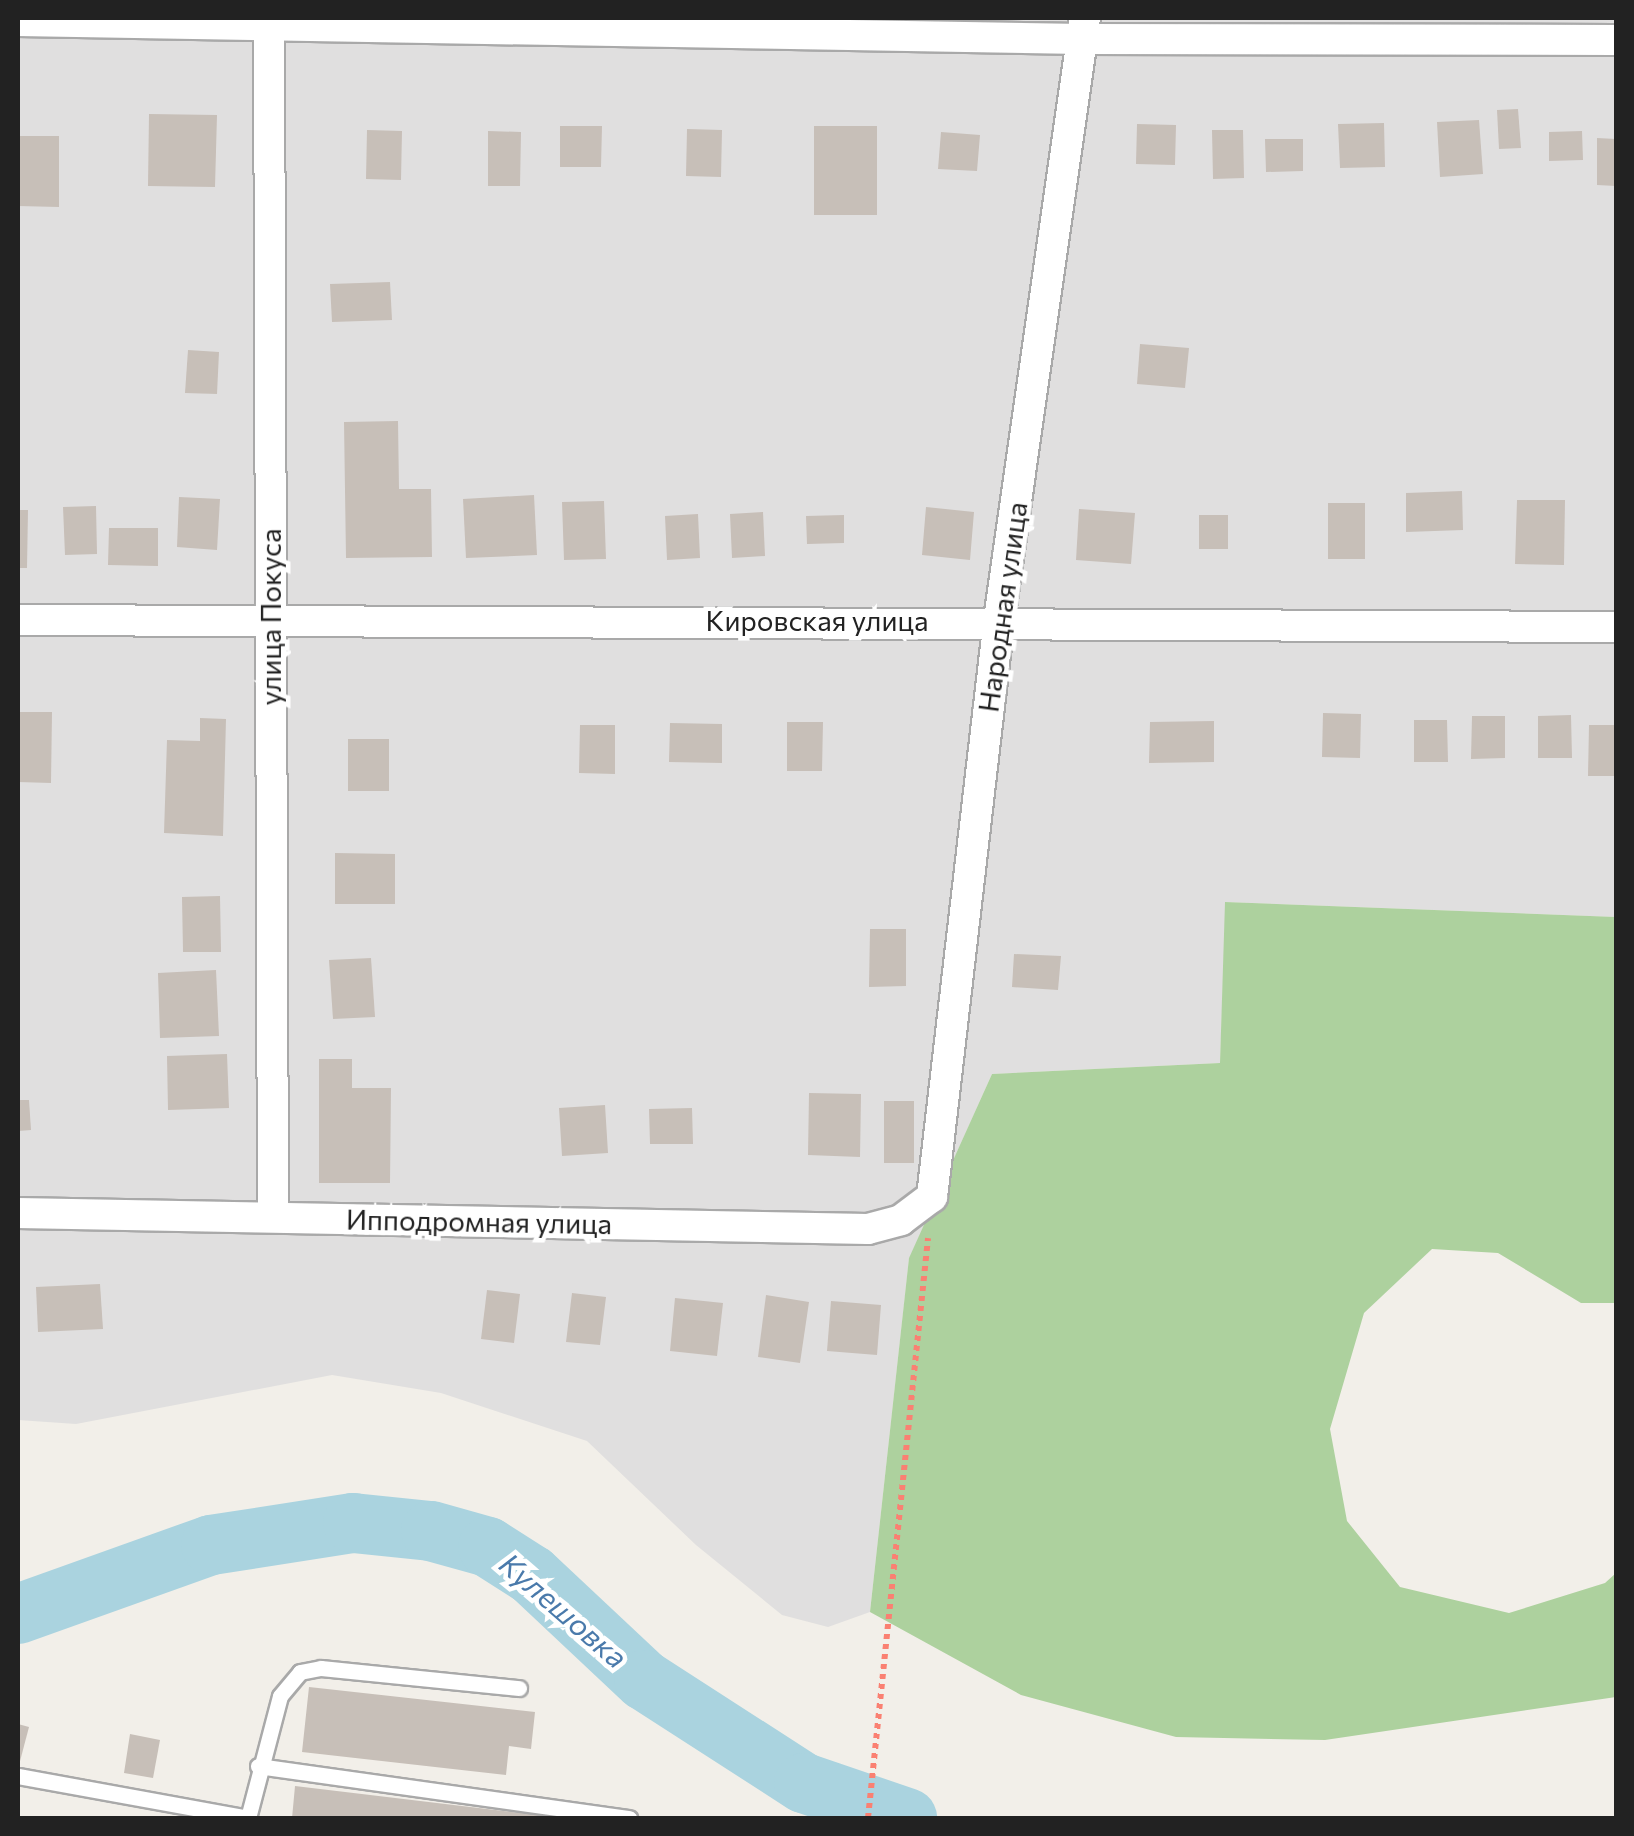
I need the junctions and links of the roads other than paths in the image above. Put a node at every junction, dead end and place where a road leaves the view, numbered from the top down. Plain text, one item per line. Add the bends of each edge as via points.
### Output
1 (18, 21) edge
2 (269, 22) edge
3 (1084, 28) edge
4 (1616, 40) edge
5 (18, 620) edge
6 (270, 620) junction
7 (998, 620) junction
8 (1616, 628) edge
9 (932, 1198) joint
10 (18, 1213) edge
11 (273, 1217) junction
12 (519, 1688) dead end
13 (258, 1766) junction
14 (18, 1776) edge
15 (248, 1818) edge
16 (630, 1818) edge

1 - 2 street
2 - 3 street
2 - 6 street, улица Покуса
3 - 4 street
3 - 7 street, Народная улица
5 - 6 street, Кировская улица
6 - 7 street, Кировская улица
6 - 11 street, улица Покуса
7 - 8 street, Кировская улица
7 - 9 street, Народная улица
9 - 11 street, Ипподромная улица via 901,1220 868,1229
10 - 11 street, Ипподромная улица
12 - 13 lane via 321,1668 300,1672 280,1696
13 - 15 lane
13 - 16 lane
14 - 15 lane

